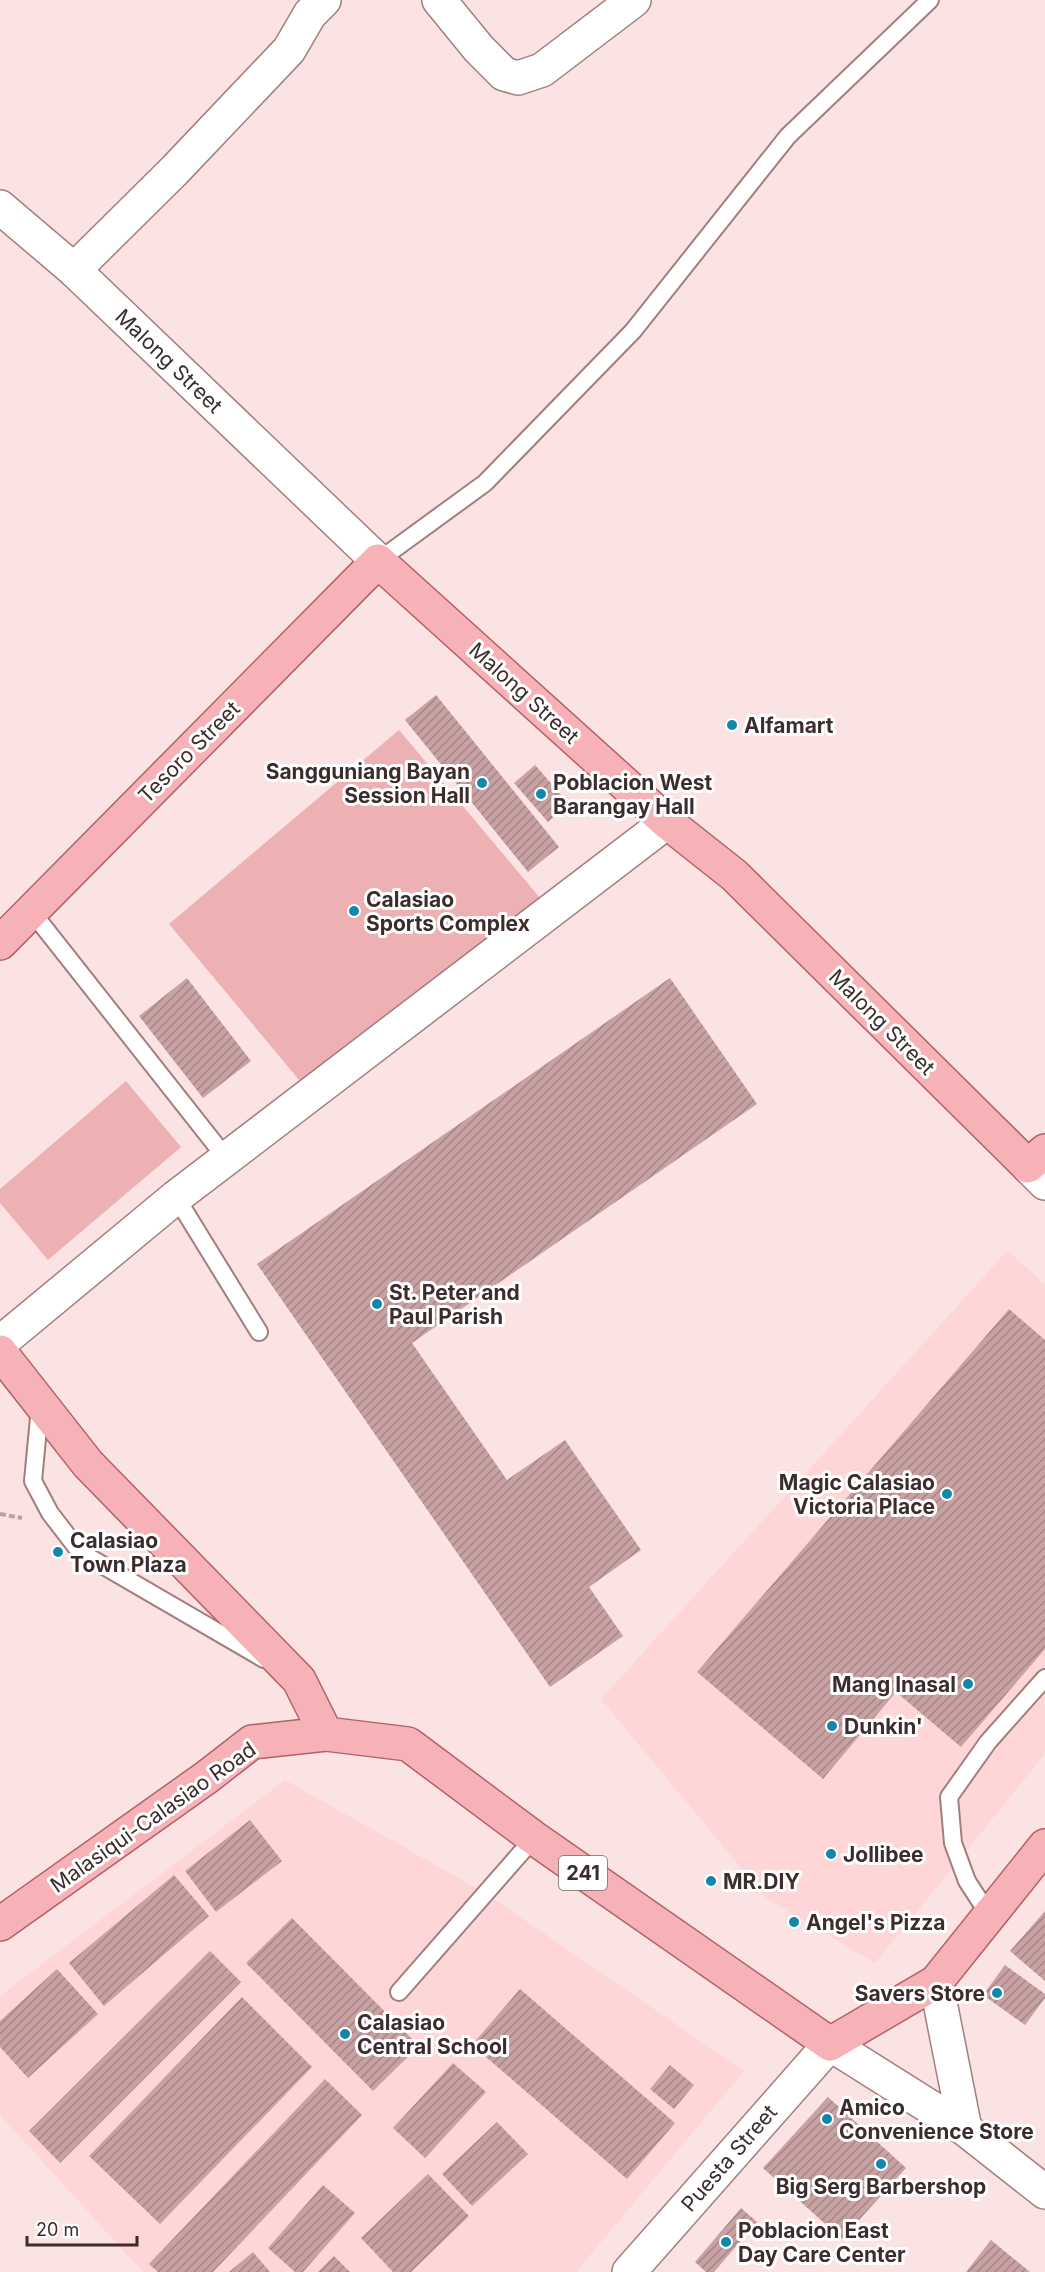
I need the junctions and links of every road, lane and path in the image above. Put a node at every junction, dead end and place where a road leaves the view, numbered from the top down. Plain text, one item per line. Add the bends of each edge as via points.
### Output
1 (324, 0) edge
2 (439, 0) edge
3 (634, 0) edge
4 (930, 0) edge
5 (0, 207) edge
6 (74, 270) junction
7 (378, 561) junction
8 (667, 822) junction
9 (32, 912) junction
10 (0, 943) edge
11 (226, 1158) junction
12 (1039, 1167) edge
13 (176, 1197) junction
14 (259, 1332) dead end
15 (0, 1342) edge
16 (0, 1352) edge
17 (40, 1403) junction
18 (1045, 1678) edge
19 (299, 1680) junction
20 (326, 1734) junction
21 (534, 1838) junction
22 (1045, 1846) edge
23 (990, 1915) junction
24 (0, 1924) edge
25 (936, 1982) junction
26 (399, 1992) dead end
27 (830, 2044) junction
28 (965, 2129) junction
29 (1045, 2192) edge
30 (629, 2272) edge

1 - 6 street via 310,14 289,50
2 - 3 street via 504,74 518,78 542,69
4 - 7 lane via 788,136 633,331 485,483
5 - 6 street, Malong Street
6 - 7 street, Malong Street
7 - 8 main road, Malong Street
7 - 9 main road, Tesoro Street
8 - 11 street
8 - 12 main road, Malong Street via 734,875
9 - 10 main road, Tesoro Street
9 - 11 lane
11 - 13 street
13 - 14 lane
13 - 15 street
16 - 17 main road
17 - 19 main road via 88,1464
17 - 19 lane via 33,1480 50,1513 80,1551
18 - 23 lane via 988,1742 949,1797 953,1843 967,1881
19 - 20 main road
20 - 21 main road, Malasiqui-Calasiao Road / 241 via 408,1744
20 - 24 main road, Malasiqui-Calasiao Road / 241 via 252,1742
21 - 26 lane
21 - 27 main road, Malasiqui-Calasiao Road / 241
22 - 23 main road
23 - 25 main road
25 - 27 main road
25 - 28 street
27 - 28 street
27 - 30 street, Puesta Street
28 - 29 street

